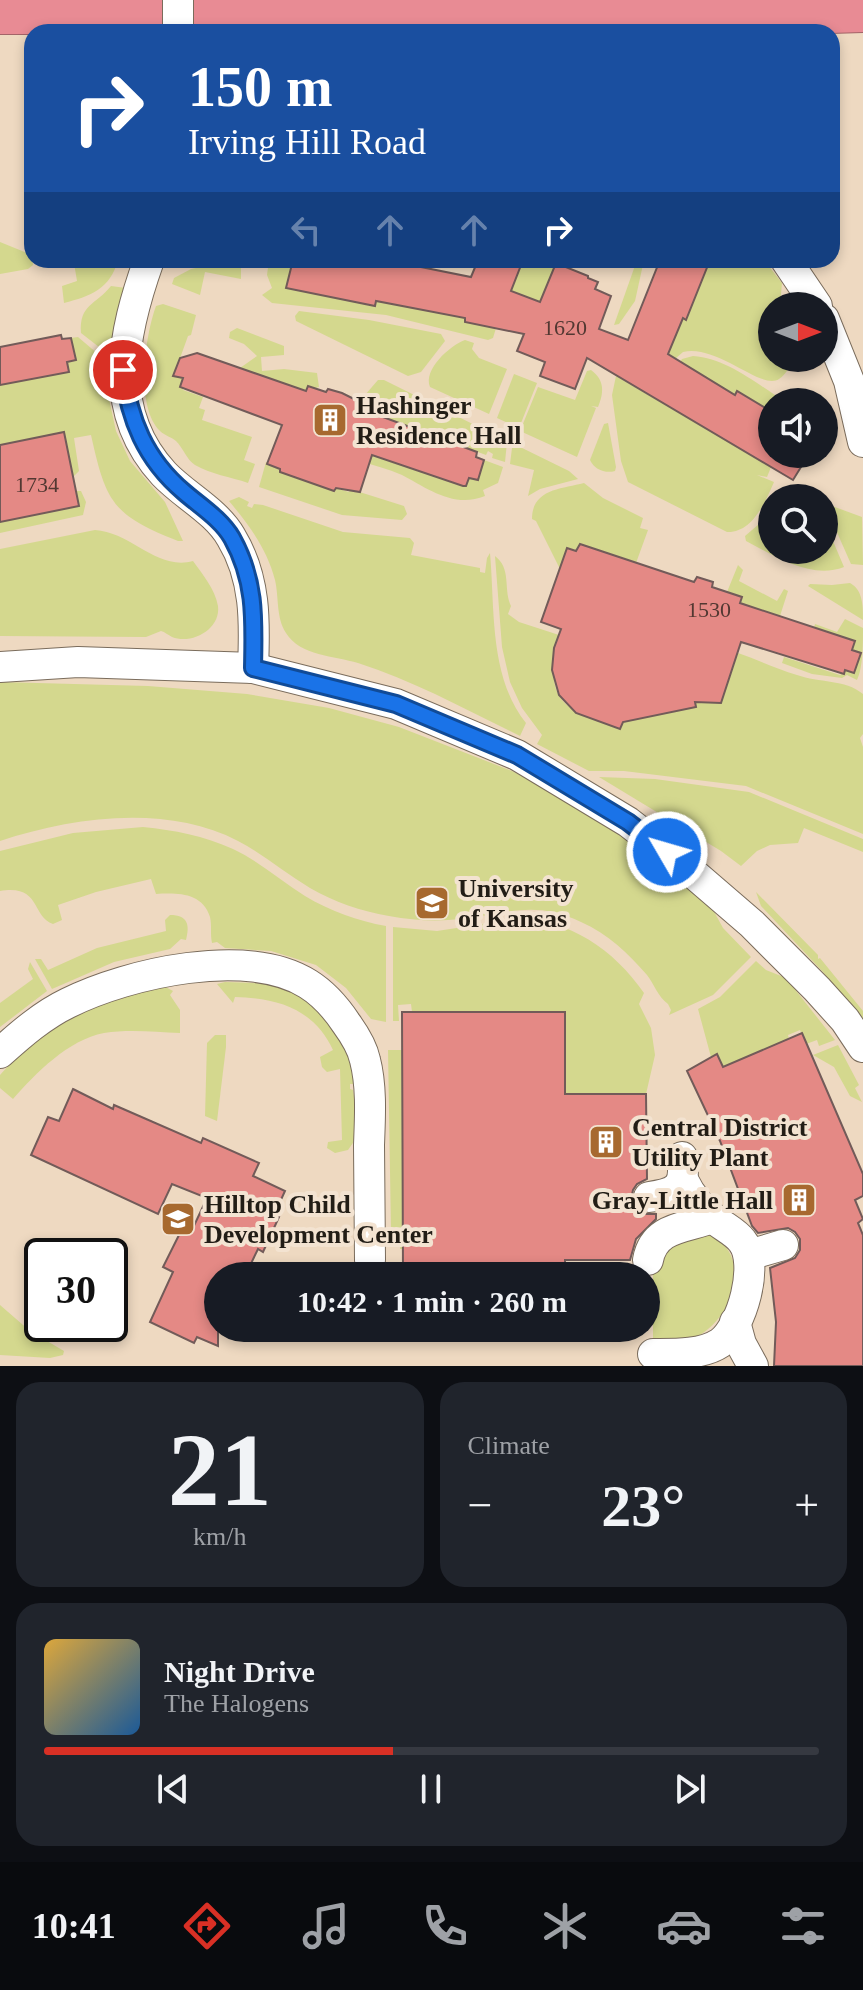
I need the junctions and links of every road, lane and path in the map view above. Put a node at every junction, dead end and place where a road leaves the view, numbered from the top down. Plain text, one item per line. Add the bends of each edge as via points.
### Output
1 (178, 0) edge
2 (863, 10) edge
3 (0, 12) edge
4 (178, 24) edge
5 (146, 268) edge
6 (791, 268) edge
7 (808, 292) edge
8 (838, 354) edge
9 (863, 442) edge
10 (0, 667) edge
11 (253, 668) junction
12 (863, 1047) edge
13 (0, 1053) edge
14 (783, 1245) dead end
15 (749, 1255) junction
16 (370, 1260) dead end
17 (648, 1260) dead end
18 (736, 1347) edge
19 (653, 1354) dead end

1 - 4 street, bridge
2 - 3 highway
5 - 11 street via 127,327 127,401 152,460 231,535 250,579
6 - 7 street
8 - 9 street
10 - 11 street via 78,662
11 - 12 street via 396,704 517,755 628,822 752,924 845,1020
13 - 16 street via 69,1002 170,969 252,968 308,984 335,1006 366,1061
14 - 15 street
15 - 17 street via 743,1242 682,1191
15 - 18 street via 749,1284
18 - 19 street

